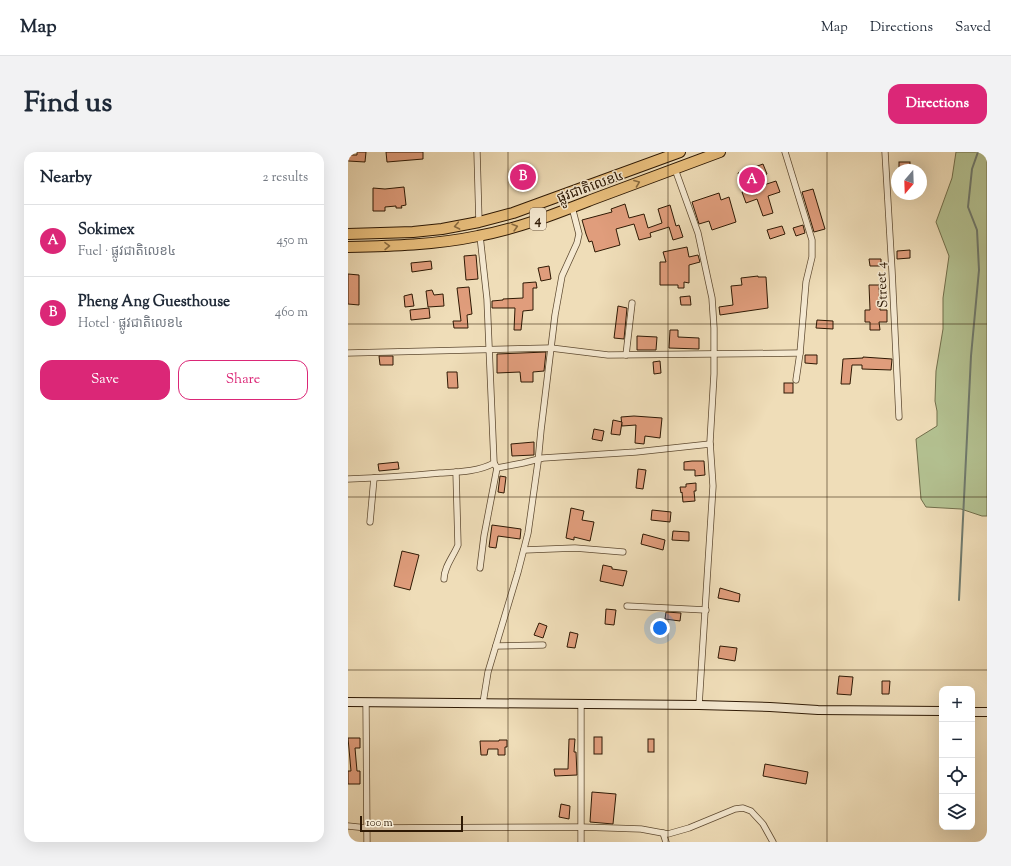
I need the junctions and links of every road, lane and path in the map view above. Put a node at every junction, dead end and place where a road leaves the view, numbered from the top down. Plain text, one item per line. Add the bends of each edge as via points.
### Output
1 (477, 152) edge
2 (680, 152) edge
3 (720, 152) edge
4 (785, 152) edge
5 (885, 152) edge
6 (668, 154) edge
7 (675, 169) junction
8 (572, 207) junction
9 (479, 222) junction
10 (348, 234) edge
11 (480, 236) junction
12 (348, 247) edge
13 (632, 303) dead end
14 (551, 348) junction
15 (488, 349) junction
16 (348, 353) edge
17 (800, 353) junction
18 (626, 355) junction
19 (714, 355) junction
20 (796, 380) dead end
21 (899, 417) dead end
22 (710, 444) junction
23 (539, 459) junction
24 (495, 465) junction
25 (456, 472) junction
26 (374, 478) junction
27 (348, 479) edge
28 (370, 522) dead end
29 (524, 550) junction
30 (623, 552) dead end
31 (480, 568) dead end
32 (444, 579) dead end
33 (627, 606) dead end
34 (706, 610) junction
35 (543, 645) dead end
36 (496, 646) junction
37 (348, 702) edge
38 (366, 703) junction
39 (483, 703) junction
40 (582, 705) junction
41 (699, 705) junction
42 (939, 711) edge
43 (975, 712) edge
44 (987, 712) edge
45 (348, 826) edge
46 (581, 827) junction
47 (367, 828) junction
48 (663, 833) junction
49 (367, 842) edge
50 (581, 842) edge
51 (666, 842) edge
52 (773, 842) edge

1 - 9 street
2 - 6 highway, ផ្លូវជាតិលេខ៤ / 4
3 - 7 highway, ផ្លូវជាតិលេខ៤ / 4
4 - 17 street via 812,240
5 - 21 street, S̄treet 4
6 - 9 highway, ផ្លូវជាតិលេខ៤ / 4 via 513,213
8 -> 7 highway, ផ្លូវជាតិលេខ៤ / 4
7 - 19 street via 698,233 712,298
11 -> 8 highway, ផ្លូវជាតិលេខ៤ / 4 via 516,227
8 - 14 street via 579,234 578,243 562,276
9 -> 10 highway, ផ្លូវជាតិលេខ៤ / 4 via 413,232
12 -> 11 highway, ផ្លូវជាតិលេខ៤ / 4 via 415,245
11 - 15 street via 487,299
13 - 18 street
14 - 15 street
14 - 18 street
14 - 23 street
15 - 16 street
15 - 24 street
17 - 19 street
17 - 20 street
18 - 19 street
19 - 22 street
22 - 23 street
22 - 34 street via 713,486
23 - 24 street via 523,464
23 - 29 street
24 - 25 street
24 - 31 street
25 - 26 street
25 - 32 street via 458,545 444,571
26 - 27 street
26 - 28 street
29 - 30 street via 575,548
29 - 36 street
33 - 34 street
34 - 41 street
35 - 36 street
36 - 39 street
37 - 38 street
38 - 39 street
38 - 47 street
39 - 40 street
40 - 41 street
40 - 46 street
41 - 42 street via 818,710
43 - 44 street
45 - 47 street
46 - 47 street
46 - 48 street via 641,829
46 - 50 street
47 - 49 street
48 - 51 street
48 - 52 street via 676,832 735,808 743,808 752,811

